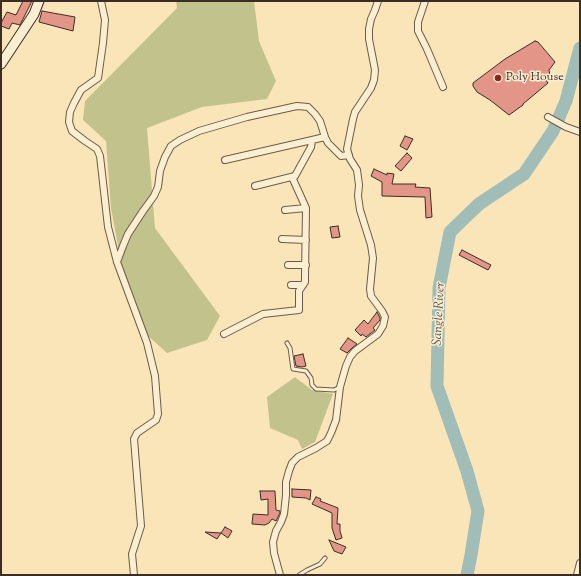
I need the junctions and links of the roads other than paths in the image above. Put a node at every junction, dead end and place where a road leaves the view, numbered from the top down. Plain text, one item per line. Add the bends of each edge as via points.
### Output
1 (39, 1) edge
2 (101, 1) edge
3 (378, 1) edge
4 (425, 1) edge
5 (1, 64) edge
6 (443, 87) dead end
7 (551, 118) dead end
8 (580, 132) edge
9 (325, 137) junction
10 (312, 141) junction
11 (349, 155) junction
12 (225, 160) dead end
13 (292, 177) junction
14 (256, 186) dead end
15 (306, 208) junction
16 (285, 210) dead end
17 (282, 240) dead end
18 (306, 240) junction
19 (117, 262) junction
20 (288, 265) dead end
21 (306, 265) junction
22 (291, 285) dead end
23 (303, 285) junction
24 (224, 334) dead end
25 (287, 343) dead end
26 (340, 386) junction
27 (325, 558) dead end
28 (580, 563) edge
29 (134, 575) edge
30 (280, 575) edge
31 (299, 575) edge
32 (577, 575) edge

1 - 5 street via 34,14
2 - 19 street via 105,20 98,78 81,90 70,112 69,122 72,131 97,149 100,156 108,227
3 - 11 street via 369,29 374,80 355,112 347,149
4 - 6 street via 418,22 418,31
7 - 8 street
9 - 10 street
9 - 11 street via 341,156
9 - 19 street via 315,114 308,108 297,106 247,116 199,131 180,140 171,146 165,157 154,196 128,234
10 - 12 street
10 - 13 street via 295,176
11 - 26 street via 358,170 359,203 373,258 371,296 385,317 378,334 350,357
13 - 14 street
13 - 15 street
15 - 16 street
15 - 18 street
17 - 18 street
18 - 21 street
19 - 29 street via 147,343 155,376 158,414 156,420 137,433 134,439 141,526 132,554
20 - 21 street
21 - 23 street
22 - 23 street
23 - 24 street via 299,291 299,310 263,314
25 - 26 lane via 293,370 306,371 311,378 312,386 316,389 334,390
26 - 30 street via 336,420 327,441 298,457 289,471 284,514 273,542
27 - 31 lane via 320,564
28 - 32 street

